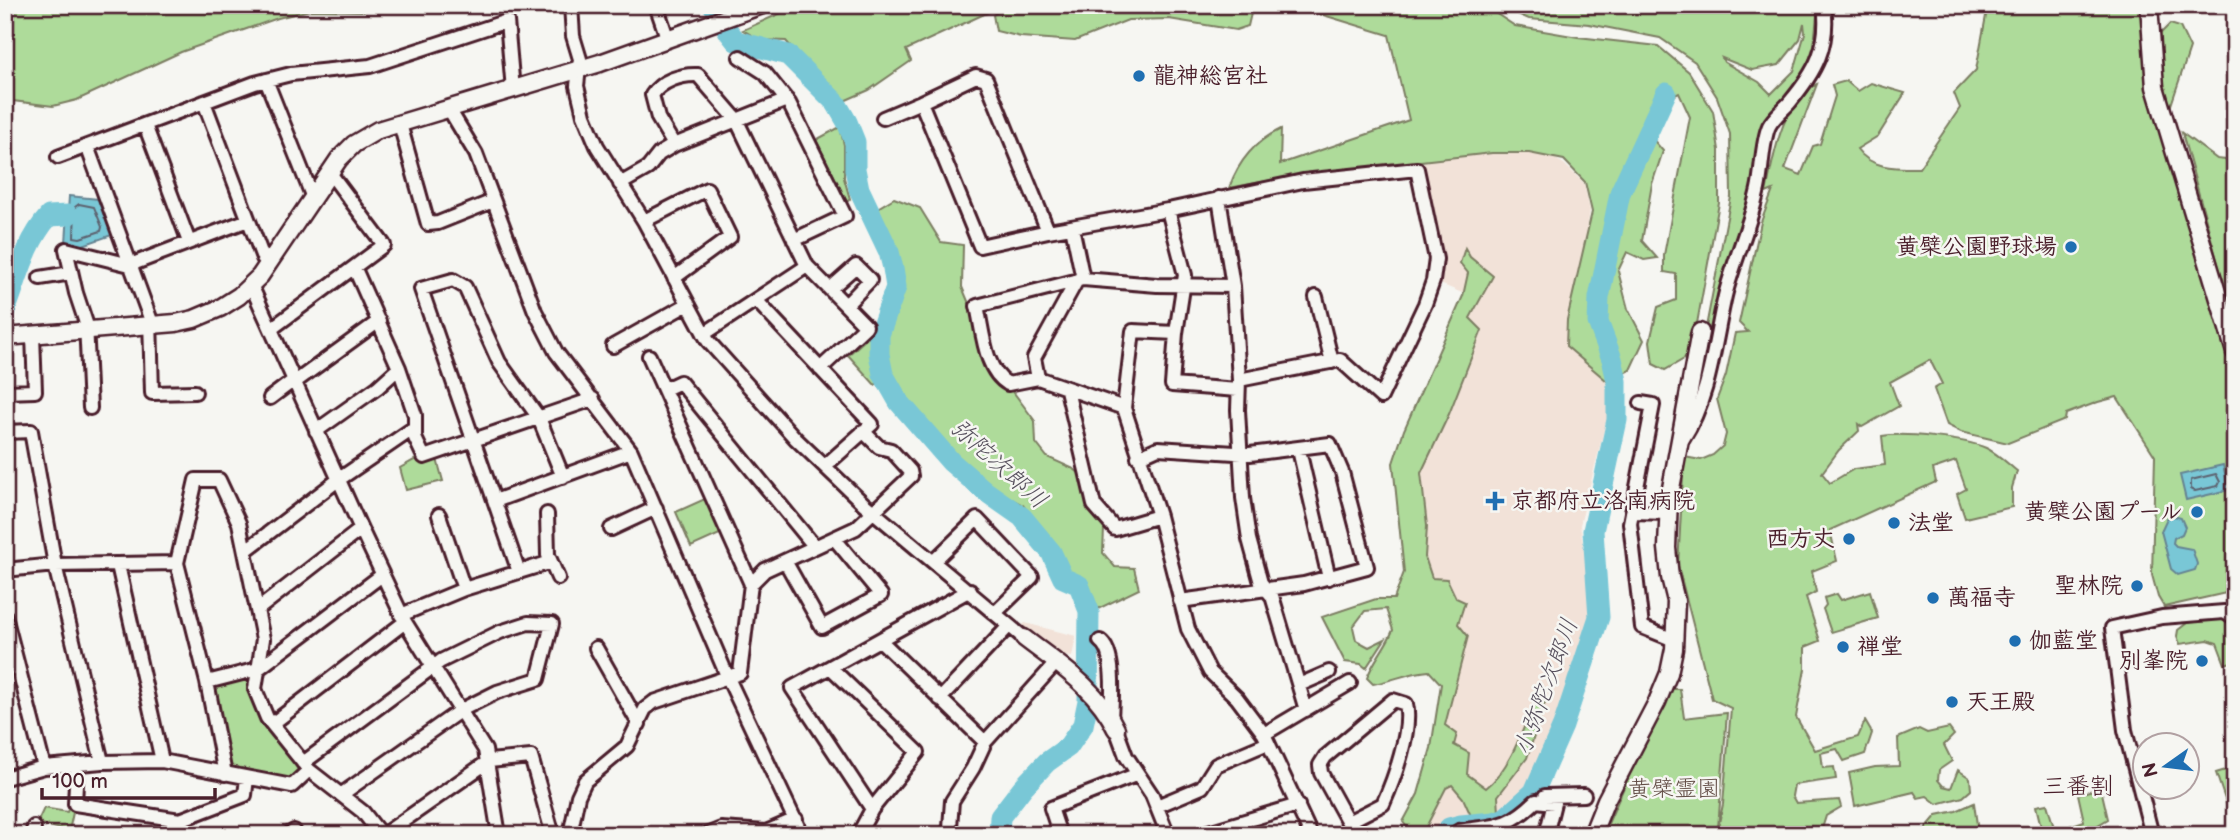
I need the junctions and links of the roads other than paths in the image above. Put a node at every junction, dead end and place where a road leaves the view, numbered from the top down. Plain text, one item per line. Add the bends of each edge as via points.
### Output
1 (571, 5) edge
2 (656, 5) edge
3 (762, 5) edge
4 (1824, 5) edge
5 (2149, 5) edge
6 (668, 40) junction
7 (740, 57) dead end
8 (579, 70) junction
9 (266, 80) junction
10 (513, 90) junction
11 (787, 100) junction
12 (204, 102) junction
13 (921, 102) junction
14 (449, 109) junction
15 (883, 118) dead end
16 (736, 119) junction
17 (400, 124) junction
18 (145, 125) junction
19 (674, 145) junction
20 (87, 146) junction
21 (58, 157) dead end
22 (330, 173) junction
23 (620, 184) junction
24 (313, 198) junction
25 (1219, 198) junction
26 (493, 201) junction
27 (1168, 210) junction
28 (248, 220) junction
29 (644, 221) junction
30 (1072, 227) junction
31 (1048, 231) junction
32 (794, 240) junction
33 (189, 242) junction
34 (269, 263) junction
35 (130, 265) junction
36 (807, 266) junction
37 (355, 269) junction
38 (71, 273) junction
39 (40, 278) dead end
40 (674, 278) junction
41 (1080, 280) junction
42 (251, 285) junction
43 (1184, 286) junction
44 (1233, 286) junction
45 (830, 289) junction
46 (1316, 297) dead end
47 (756, 300) junction
48 (688, 304) junction
49 (846, 305) junction
50 (379, 321) junction
51 (149, 325) junction
52 (271, 329) junction
53 (87, 330) junction
54 (1700, 332) dead end
55 (1176, 333) junction
56 (704, 334) junction
57 (33, 335) junction
58 (5, 337) edge
59 (613, 346) dead end
60 (2235, 352) edge
61 (649, 356) dead end
62 (1332, 362) junction
63 (399, 368) junction
64 (820, 369) junction
65 (1038, 378) junction
66 (294, 381) junction
67 (1239, 385) junction
68 (665, 389) junction
69 (1067, 390) junction
70 (5, 392) edge
71 (195, 392) dead end
72 (270, 398) dead end
73 (593, 399) junction
74 (1641, 404) dead end
75 (90, 408) dead end
76 (1124, 408) junction
77 (539, 418) junction
78 (414, 428) junction
79 (316, 431) junction
80 (863, 431) junction
81 (5, 432) edge
82 (473, 440) junction
83 (1677, 448) junction
84 (1300, 450) junction
85 (631, 451) junction
86 (1240, 453) junction
87 (1138, 457) junction
88 (825, 466) junction
89 (563, 477) junction
90 (338, 480) junction
91 (495, 501) junction
92 (656, 508) junction
93 (1632, 512) junction
94 (873, 513) junction
95 (1668, 513) junction
96 (547, 514) dead end
97 (439, 515) dead end
98 (1160, 516) junction
99 (611, 529) dead end
100 (361, 530) junction
101 (834, 538) junction
102 (815, 547) junction
103 (245, 551) junction
104 (785, 561) junction
105 (934, 561) junction
106 (551, 562) junction
107 (177, 564) junction
108 (55, 565) junction
109 (118, 565) junction
110 (5, 570) edge
111 (519, 572) junction
112 (382, 575) junction
113 (558, 578) dead end
114 (1329, 578) junction
115 (751, 584) junction
116 (464, 589) junction
117 (1266, 589) junction
118 (970, 590) junction
119 (1180, 601) junction
120 (257, 610) junction
121 (995, 612) junction
122 (2235, 613) edge
123 (5, 616) edge
124 (403, 618) junction
125 (1009, 626) junction
126 (1024, 638) joint
127 (880, 640) junction
128 (1674, 640) junction
129 (1100, 641) dead end
130 (596, 648) dead end
131 (435, 667) junction
132 (830, 667) junction
133 (1062, 667) junction
134 (258, 669) junction
135 (1329, 672) dead end
136 (728, 678) junction
137 (207, 682) junction
138 (1350, 683) dead end
139 (1299, 685) junction
140 (940, 699) junction
141 (461, 710) junction
142 (1306, 710) junction
143 (272, 724) junction
144 (639, 724) junction
145 (1114, 724) junction
146 (1266, 738) junction
147 (985, 742) junction
148 (162, 761) junction
149 (489, 761) junction
150 (102, 762) junction
151 (77, 764) junction
152 (44, 767) junction
153 (306, 767) junction
154 (225, 774) junction
155 (1138, 774) junction
156 (5, 778) edge
157 (247, 778) junction
158 (342, 794) junction
159 (1584, 795) dead end
160 (1536, 801) junction
161 (1298, 805) junction
162 (1157, 806) junction
163 (872, 809) junction
164 (796, 819) junction
165 (1348, 822) junction
166 (1494, 831) edge
167 (288, 835) edge
168 (296, 835) edge
169 (382, 835) edge
170 (499, 835) edge
171 (553, 835) edge
172 (569, 835) edge
173 (706, 835) edge
174 (802, 835) edge
175 (858, 835) edge
176 (946, 835) edge
177 (1060, 835) edge
178 (1168, 835) edge
179 (1198, 835) edge
180 (1311, 835) edge
181 (1356, 835) edge
182 (1453, 835) edge
183 (1546, 835) edge
184 (1592, 835) edge
185 (2152, 835) edge

1 - 8 street
2 - 6 street
3 - 6 street
4 - 83 street via 1818,63 1769,125 1758,191 1726,294 1706,386 1696,418
5 - 60 street via 2155,87
6 - 8 street
7 - 11 street via 765,72
8 - 10 street
8 - 23 street via 577,86 584,115
9 - 10 street via 370,66 507,21
9 - 12 street
9 - 24 street
10 - 14 street
11 - 16 street
11 - 32 street via 845,216
12 - 18 street
12 - 28 street
13 - 15 street
13 - 31 street via 980,246
13 - 31 street via 976,76 986,79
14 - 17 street
14 - 26 street via 476,153
16 - 19 street
16 - 19 street via 698,75 687,74 658,86 652,95 658,118
16 - 32 street
17 - 22 street via 364,137
17 - 26 street via 428,224
18 - 20 street
18 - 33 street
19 - 23 street
20 - 21 street
20 - 35 street
22 - 24 street
22 - 37 street via 384,245
23 - 29 street
24 - 34 street
25 - 27 street
25 - 44 street
25 - 62 street via 1303,181 1417,170 1436,260 1425,304 1381,397 1340,360
26 - 73 street via 535,311 556,352
27 - 30 street
27 - 43 street
28 - 33 street
28 - 34 street
29 - 40 street
29 - 40 street via 707,189 730,237
30 - 31 street
30 - 41 street
32 - 36 street
33 - 35 street
34 - 42 street
35 - 38 street via 66,249
35 - 51 street
36 - 45 street
36 - 47 street
37 - 50 street
37 - 52 street
38 - 39 street
38 - 53 street
40 - 48 street
41 - 43 street
41 - 65 street via 1034,358
41 - 65 street via 977,306 995,372 1008,384
42 - 51 street via 207,314
42 - 52 street
43 - 44 street
43 - 55 street
44 - 67 street
45 - 49 street
45 - 49 street via 856,266 870,280
46 - 62 street
47 - 56 street
47 - 64 street
48 - 56 street
48 - 59 street
49 - 64 street via 866,326
50 - 63 street
50 - 66 street
51 - 53 street
51 - 71 street via 152,393
52 - 66 street
53 - 57 street
53 - 75 street
54 - 83 street
55 - 67 street via 1172,385
55 - 76 street via 1133,331
56 - 88 street via 724,361
57 - 58 street
57 - 70 street via 35,391
61 - 68 street
62 - 67 street
63 - 78 street via 415,415
63 - 79 street
64 - 80 street via 872,424
65 - 69 street
66 - 72 street
66 - 79 street
67 - 86 street
68 - 102 street via 680,382
68 - 115 street
69 - 76 street
69 - 98 street via 1094,505 1115,529
73 - 77 street
73 - 85 street
74 - 93 street via 1653,405
76 - 87 street
77 - 82 street
77 - 82 street via 499,362 465,287 453,280 421,289
77 - 89 street
78 - 82 street via 424,457
78 - 90 street
79 - 90 street
80 - 88 street
80 - 94 street via 879,447 891,450 911,476
81 - 108 street via 31,431
82 - 91 street
83 - 95 street
84 - 86 street
84 - 114 street
84 - 114 street via 1330,444 1367,567
85 - 89 street
85 - 92 street
86 - 87 street via 1157,448
86 - 117 street via 1249,539
87 - 98 street
88 - 94 street
89 - 91 street
90 - 100 street
90 - 103 street
91 - 111 street
92 - 99 street
92 - 136 street
93 - 95 street
93 - 128 street via 1643,626
94 - 101 street
94 - 105 street
95 - 128 street via 1667,548 1676,601
96 - 106 street
97 - 116 street
98 - 119 street
100 - 112 street
100 - 120 street
101 - 102 street
101 - 104 street via 881,595 822,627
102 - 104 street
103 - 107 street via 239,523 219,480 196,480
103 - 120 street
104 - 115 street via 765,570
105 - 118 street
105 - 121 street via 977,519 1032,577
106 - 111 street
106 - 113 street
107 - 109 street
107 - 137 street
108 - 109 street
108 - 110 street
108 - 150 street
109 - 148 street
111 - 116 street
112 - 124 street
112 - 134 street
114 - 117 street
115 - 136 street via 743,661 740,673
116 - 124 street
117 - 119 street
117 - 139 street
118 - 121 street
118 - 127 street
119 - 146 street via 1188,629 1210,671
120 - 134 street via 262,639
121 - 125 street
122 - 185 street via 2162,617 2112,628 2124,730
123 - 152 street
124 - 131 street
124 - 143 street
125 - 126 street
125 - 140 street
126 - 133 street
127 - 132 street
127 - 140 street
128 - 184 street via 1665,686 1605,800
129 - 145 street via 1109,655
130 - 144 street
131 - 141 street
131 - 141 street via 500,632 528,624 552,624 538,679
131 - 153 street
132 - 163 street via 792,688
132 - 163 street via 918,752
133 - 145 street via 1101,702
133 - 147 street
134 - 137 street
134 - 143 street via 255,690
135 - 139 street
136 - 144 street via 654,702
136 - 164 street
137 - 154 street
138 - 142 street
139 - 142 street
140 - 147 street
141 - 149 street
141 - 158 street
142 - 146 street
143 - 153 street
144 - 172 street via 627,746 585,781
145 - 155 street
146 - 161 street
146 - 162 street via 1216,765 1202,787
147 - 176 street via 952,801
148 - 150 street
148 - 154 street
149 - 169 street
149 - 170 street
149 - 171 street via 531,757
150 - 151 street
151 - 152 street
151 - 157 street via 75,804 180,820 245,795
152 - 156 street
153 - 157 street via 292,786
153 - 158 street
154 - 157 street
155 - 162 street
155 - 177 street via 1051,808
158 - 169 street
159 - 160 street via 1540,796
160 - 166 street
160 - 183 street via 1554,803
161 - 179 street
161 - 180 street
162 - 178 street
163 - 175 street
164 - 173 street via 766,832 720,829
164 - 174 street
165 - 165 street via 1320,765 1393,700 1402,701 1409,716 1388,793 1382,804
165 - 181 street
166 - 182 street
167 - 168 street via 294,831

